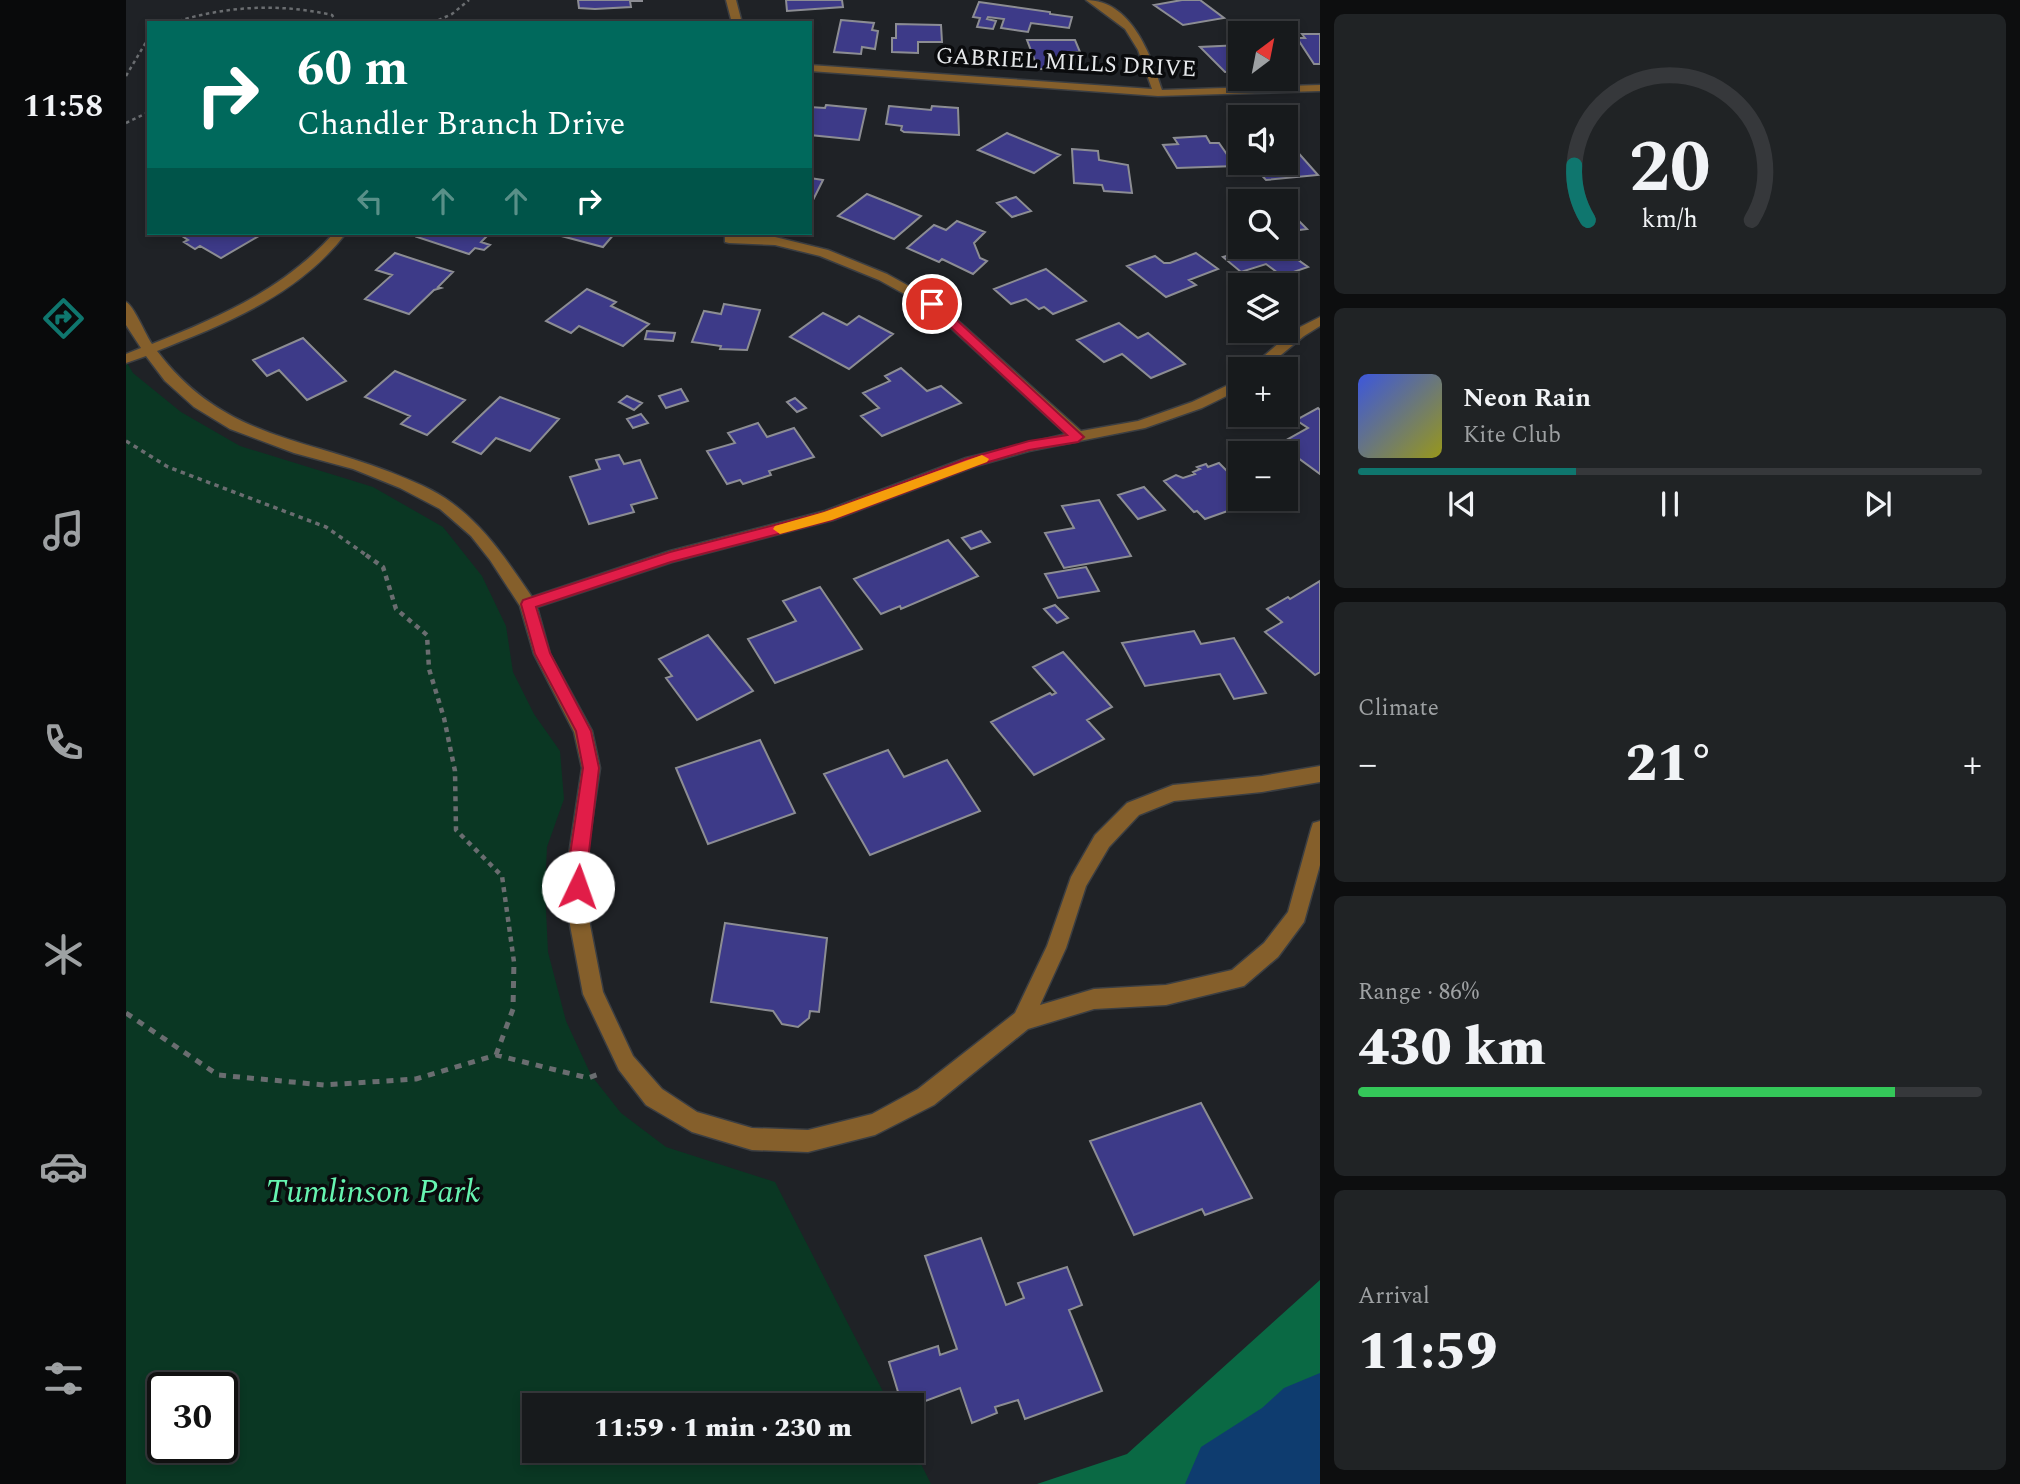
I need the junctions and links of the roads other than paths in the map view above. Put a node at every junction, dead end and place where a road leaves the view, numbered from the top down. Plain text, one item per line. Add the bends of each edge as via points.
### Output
1 (731, 0) edge
2 (1091, 0) edge
3 (736, 21) edge
4 (812, 68) edge
5 (1320, 88) edge
6 (1158, 93) junction
7 (338, 235) edge
8 (729, 239) dead end
9 (126, 306) edge
10 (1320, 321) edge
11 (149, 350) junction
12 (1270, 357) edge
13 (126, 359) edge
14 (1228, 390) edge
15 (1078, 437) junction
16 (528, 604) junction
17 (1320, 774) edge
18 (1320, 829) edge
19 (1022, 1020) junction

1 - 3 street
2 - 6 street via 1139,38
4 - 6 street, GABRIEL MILLS DRIVE
5 - 6 street, GABRIEL MILLS DRIVE
7 - 11 street via 312,265 275,294
8 - 15 street via 775,241 824,253 932,304
9 - 11 street
10 - 12 street
11 - 13 street
11 - 16 street via 170,378 199,404 235,426 357,465 445,505 475,532
14 - 15 street via 1140,425
15 - 16 street via 971,462 828,516 670,557
16 - 19 street via 542,654 583,731 591,768 576,868 580,925 593,994 626,1063 654,1097 692,1121 752,1139 808,1141 875,1124 926,1097
17 - 19 street via 1172,793 1133,809 1102,841 1078,883 1056,948
18 - 19 street via 1297,916 1271,950 1237,979 1166,995 1094,999

